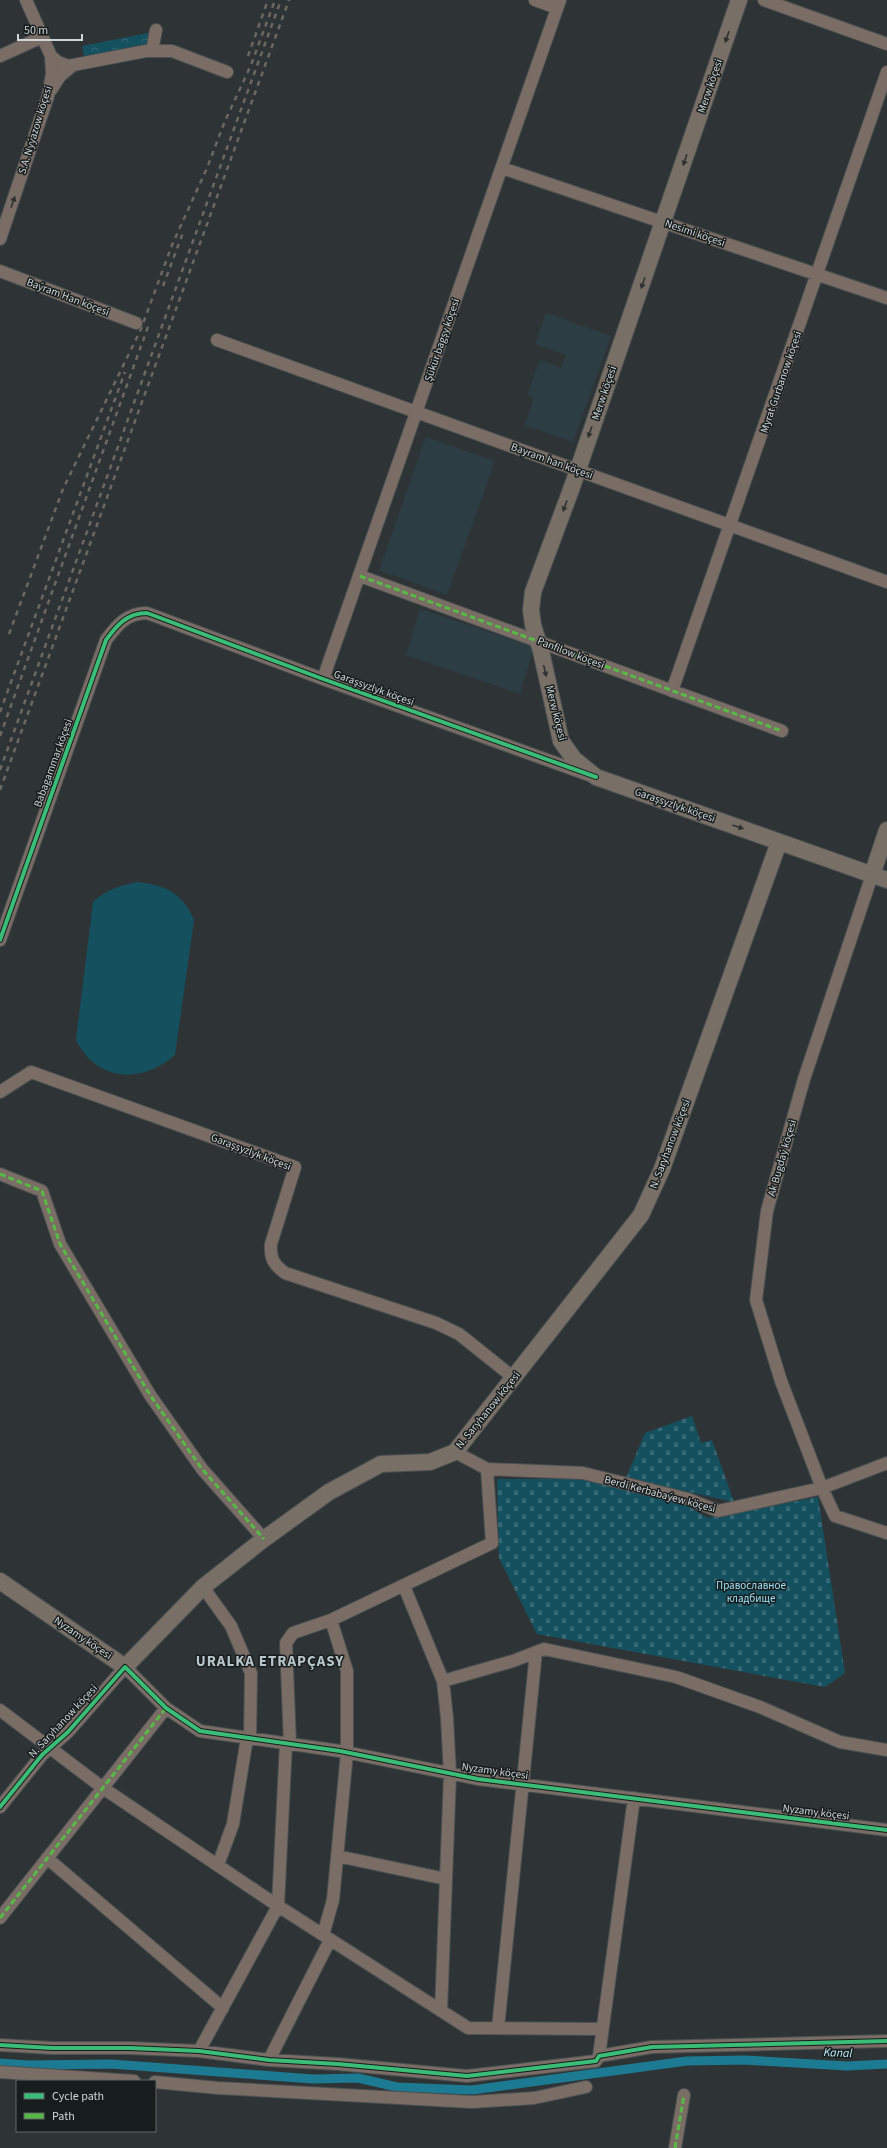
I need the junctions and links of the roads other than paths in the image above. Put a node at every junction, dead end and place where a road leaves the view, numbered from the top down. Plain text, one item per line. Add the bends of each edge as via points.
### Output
1 (26, 0) edge
2 (535, 0) edge
3 (739, 0) edge
4 (764, 0) edge
5 (559, 4) edge
6 (156, 30) dead end
7 (42, 37) junction
8 (887, 44) edge
9 (152, 51) junction
10 (0, 56) edge
11 (51, 56) junction
12 (72, 66) junction
13 (227, 72) dead end
14 (887, 72) edge
15 (48, 96) junction
16 (502, 168) junction
17 (664, 223) junction
18 (0, 239) edge
19 (0, 271) edge
20 (818, 274) junction
21 (887, 298) edge
22 (136, 323) dead end
23 (217, 340) dead end
24 (417, 413) junction
25 (577, 469) junction
26 (731, 526) junction
27 (360, 576) junction
28 (887, 582) edge
29 (147, 613) joint
30 (538, 640) junction
31 (323, 679) junction
32 (672, 691) junction
33 (782, 731) dead end
34 (596, 777) junction
35 (887, 830) edge
36 (780, 842) junction
37 (872, 875) junction
38 (887, 880) edge
39 (0, 940) edge
40 (0, 1092) edge
41 (0, 1174) edge
42 (514, 1378) junction
43 (455, 1452) junction
44 (887, 1463) edge
45 (487, 1469) junction
46 (822, 1488) junction
47 (887, 1533) edge
48 (264, 1539) junction
49 (0, 1581) edge
50 (404, 1586) junction
51 (203, 1587) junction
52 (331, 1620) junction
53 (536, 1652) junction
54 (125, 1667) junction
55 (443, 1681) junction
56 (166, 1708) junction
57 (0, 1710) edge
58 (249, 1738) junction
59 (288, 1744) junction
60 (50, 1748) junction
61 (887, 1750) edge
62 (347, 1753) junction
63 (450, 1774) junction
64 (523, 1785) junction
65 (103, 1788) junction
66 (634, 1798) junction
67 (0, 1807) edge
68 (887, 1830) edge
69 (337, 1856) junction
70 (47, 1858) junction
71 (218, 1865) junction
72 (446, 1879) junction
73 (278, 1906) junction
74 (0, 1918) edge
75 (326, 1937) junction
76 (223, 2008) junction
77 (442, 2011) junction
78 (498, 2028) junction
79 (602, 2029) junction
80 (887, 2041) edge
81 (0, 2045) edge
82 (199, 2051) junction
83 (599, 2056) junction
84 (269, 2060) junction
85 (0, 2072) edge
86 (119, 2080) edge
87 (156, 2082) edge
88 (586, 2087) dead end
89 (684, 2095) dead end
90 (675, 2148) edge

1 - 7 street, S.A. Nyýazow köçesi
2 - 5 street
3 -> 17 main road, Merw köçesi
4 - 8 street
5 - 16 street, Şükür bagşy köçesi
6 - 9 street
7 - 10 street
7 - 11 street, S.A. Nyýazow köçesi
9 - 12 street
9 - 13 street via 172,51
11 - 12 street via 62,64
11 - 15 street, S.A. Nyýazow köçesi via 52,74
12 - 15 street via 60,76
14 - 20 street, Myrat Gurbanow köçesi
18 -> 15 street, S.A. Nyýazow köçesi
16 - 17 street, Nesimi köçesi
16 - 24 street, Şükür bagşy köçesi
17 - 20 street, Nesimi köçesi
17 -> 25 main road, Merw köçesi
19 - 22 street, Baýram Han köçesi
20 - 21 street, Nesimi köçesi
20 - 26 street, Myrat Gurbanow köçesi
23 - 24 street, Bayram han köçesi
24 - 25 street, Bayram han köçesi
24 - 27 street, Şükür bagşy köçesi
25 - 26 street, Bayram han köçesi
25 -> 30 main road, Merw köçesi via 533,592 531,610
26 - 28 street, Bayram han köçesi
26 - 32 street, Myrat Gurbanow köçesi
27 - 30 street, Panfilow köçesi
27 - 31 street, Şükür bagşy köçesi
29 - 31 street, Garaşsyzlyk köçesi
29 - 39 street, Babagammar köçesi via 137,613 126,618 106,640
30 - 32 street, Panfilow köçesi
30 -> 34 main road, Merw köçesi via 561,741 574,759
31 - 34 street, Garaşsyzlyk köçesi
32 - 33 street, Panfilow köçesi
34 -> 36 main road, Garaşsyzlyk köçesi
35 - 37 main road, Ak Bugdaý köçesi
36 - 37 main road, Garaşsyzlyk köçesi
36 - 42 main road, N. Saryhanow köçesi via 662,1169 641,1215
37 - 38 main road, Garaşsyzlyk köçesi
37 - 46 street, Ak Bugdaý köçesi via 804,1079 767,1210 756,1300 781,1382
40 - 42 street, Garaşsyzlyk köçesi via 31,1072 295,1167 271,1244 270,1255 274,1265 285,1273 436,1323 459,1334
41 - 48 street via 42,1191 60,1244 150,1395 202,1469
42 - 43 main road, N. Saryhanow köçesi
43 - 45 street, Berdi Kerbabaýew köçesi
43 - 48 main road, N. Saryhanow köçesi via 430,1462 381,1464 329,1492
44 - 46 street, Berdi Kerbabaýew köçesi
45 - 46 street, Berdi Kerbabaýew köçesi via 582,1473 688,1499 718,1511
45 - 50 street via 492,1543
46 - 47 street, Ak Bugdaý köçesi via 835,1516
48 - 51 main road, N. Saryhanow köçesi
49 - 54 main road, Nyzamy köçesi
50 - 52 street
50 - 55 street
51 - 54 main road, N. Saryhanow köçesi
51 - 58 street via 231,1626 251,1673
52 - 59 street via 293,1633 286,1643
52 - 62 street via 347,1671
53 - 55 street via 514,1661
53 - 61 street via 544,1649 676,1677 760,1707 840,1742
53 - 64 street
54 - 56 street, Nyzamy köçesi
54 - 60 street, N. Saryhanow köçesi via 68,1732
55 - 63 street
56 - 58 street, Nyzamy köçesi via 200,1731
56 - 65 street
57 - 60 street
58 - 59 street, Nyzamy köçesi
58 - 71 street via 233,1824
59 - 62 street, Nyzamy köçesi
59 - 73 street
60 - 65 street
60 - 67 street, N. Saryhanow köçesi
62 - 63 street, Nyzamy köçesi
62 - 69 street
63 - 64 street, Nyzamy köçesi
63 - 72 street
64 - 66 street, Nyzamy köçesi
64 - 78 street
65 - 70 street
65 - 71 street
66 - 68 street, Nyzamy köçesi
66 - 79 street
69 - 72 street
69 - 75 street
70 - 74 street
70 - 76 street
71 - 73 street
72 - 77 street
73 - 75 street
73 - 76 street
75 - 77 street
75 - 84 street
76 - 82 street
77 - 78 street via 468,2028
78 - 79 street
79 - 83 street
80 - 83 street via 652,2047
81 - 82 street
82 - 84 street
83 - 84 street via 596,2061 467,2076
85 - 86 street
87 - 88 street via 472,2102 534,2098
89 - 90 street

